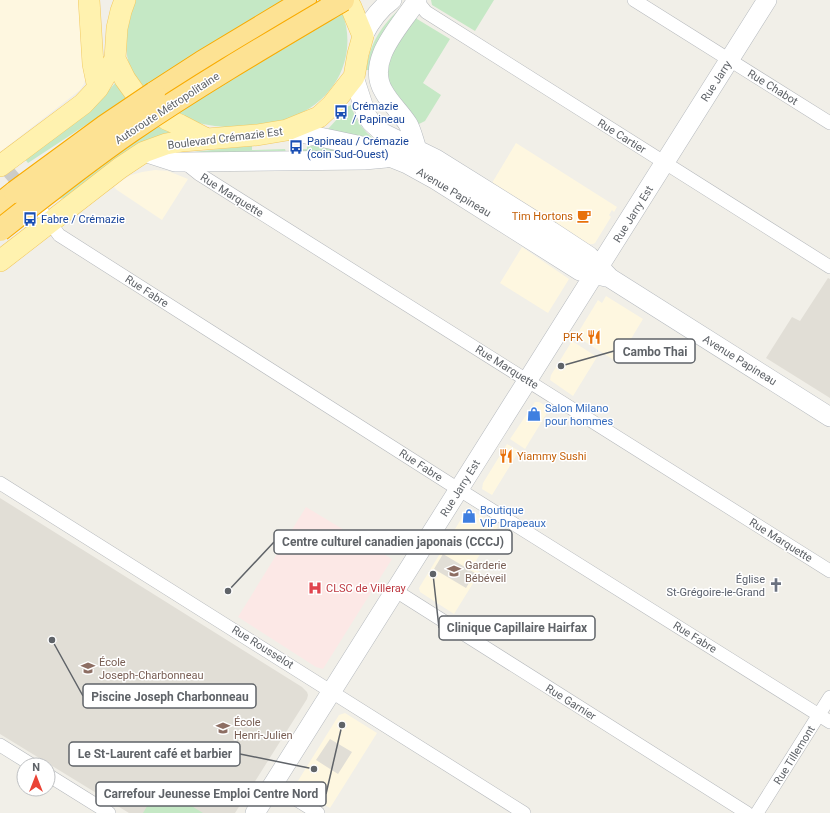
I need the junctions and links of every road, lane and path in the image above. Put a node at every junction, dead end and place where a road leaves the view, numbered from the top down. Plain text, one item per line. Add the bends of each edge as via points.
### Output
1 (89, 0) edge
2 (304, 0) edge
3 (392, 0) edge
4 (417, 0) edge
5 (634, 0) edge
6 (767, 0) edge
7 (347, 3) edge
8 (121, 4) edge
9 (363, 36) junction
10 (115, 59) junction
11 (730, 60) junction
12 (354, 77) junction
13 (98, 88) junction
14 (135, 93) dead end
15 (166, 119) dead end
16 (830, 124) edge
17 (287, 130) junction
18 (205, 138) junction
19 (417, 149) junction
20 (144, 152) junction
21 (389, 158) junction
22 (184, 162) junction
23 (665, 162) junction
24 (4, 167) edge
25 (5, 199) edge
26 (46, 216) junction
27 (0, 230) edge
28 (0, 261) edge
29 (830, 267) edge
30 (601, 273) junction
31 (528, 381) junction
32 (830, 417) edge
33 (0, 483) edge
34 (459, 490) junction
35 (830, 571) edge
36 (396, 591) junction
37 (332, 691) junction
38 (830, 697) edge
39 (824, 719) edge
40 (0, 745) edge
41 (19, 757) edge
42 (56, 780) edge
43 (273, 785) junction
44 (109, 813) edge
45 (255, 813) edge
46 (318, 813) edge
47 (524, 813) edge
48 (747, 813) edge
49 (757, 813) edge

1 - 13 main road via 93,64
2 - 25 highway, Autoroute Métropolitaine, bridge via 121,115
3 - 9 main road, Boulevard Crémazie Est via 380,11
4 - 19 main road via 386,46 378,74 384,93 409,125
4 - 23 street, Rue Cartier via 426,12
5 - 11 street, Rue Chabot
6 - 11 main road, Rue Jarry
7 - 9 main road
7 - 27 highway, Autoroute Métropolitaine, bridge via 232,66 131,131
8 - 10 main road
9 - 12 main road, Boulevard Crémazie Est
10 - 13 main road
10 - 14 main road
11 - 16 street, Rue Chabot
11 - 23 main road, Rue Jarry
12 - 17 main road, Boulevard Crémazie Est via 325,111 311,121
12 - 19 main road, Avenue Papineau via 362,105 376,128 390,138
13 - 24 main road via 83,104
15 - 18 main road
17 - 18 main road, Boulevard Crémazie Est via 257,135
17 - 21 main road, Avenue Papineau via 362,146
18 - 20 main road, Boulevard Crémazie Est via 174,143
19 - 30 main road, Avenue Papineau via 589,256
20 - 22 main road via 175,162
20 - 26 main road, Boulevard Crémazie Est
21 - 22 main road
21 - 30 main road, Avenue Papineau via 426,174 577,268
22 - 31 street, Rue Marquette via 199,174
23 - 29 street, Rue Cartier
23 - 30 main road, Rue Jarry Est
26 - 28 main road, Boulevard Crémazie Est
26 - 34 street, Rue Fabre via 59,235
30 - 31 main road, Rue Jarry Est
30 - 32 main road, Avenue Papineau
31 - 34 main road, Rue Jarry Est
31 - 35 street, Rue Marquette
33 - 37 street, Rue Rousselot
34 - 36 main road, Rue Jarry Est
34 - 39 street, Rue Fabre
36 - 37 main road, Rue Jarry Est
36 - 48 street, Rue Garnier
37 - 43 main road, Rue Jarry Est
37 - 47 street, Rue Rousselot
38 - 39 street, Rue Tillemont
39 - 49 street, Rue Tillemont
40 - 41 street
42 - 44 street
43 - 45 main road, Rue Jarry Est
43 - 46 street

